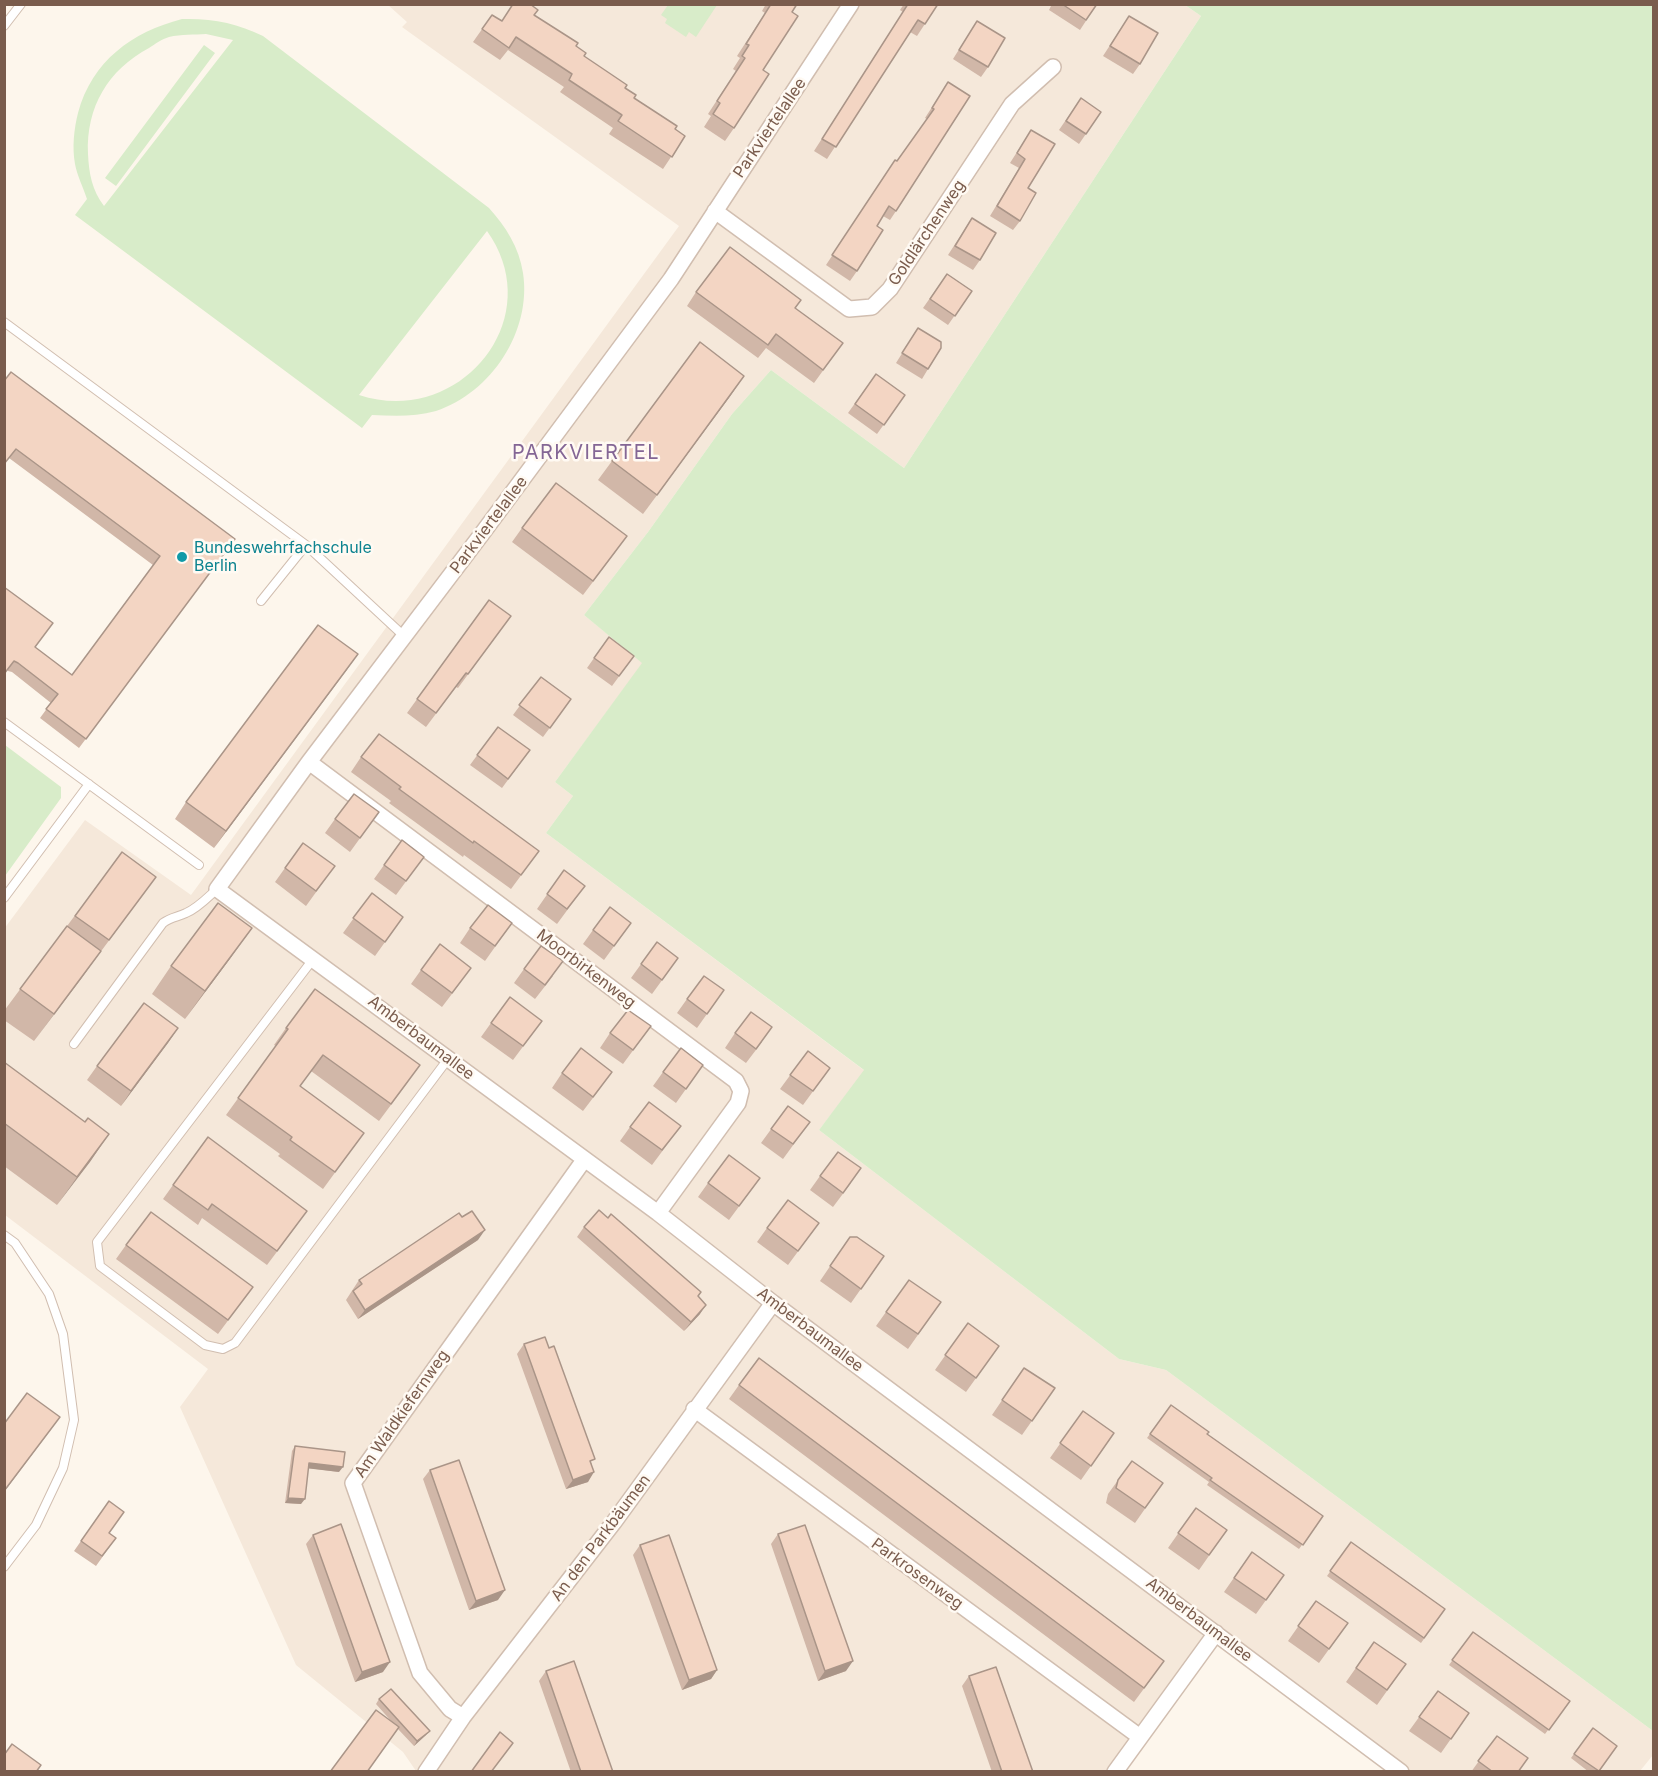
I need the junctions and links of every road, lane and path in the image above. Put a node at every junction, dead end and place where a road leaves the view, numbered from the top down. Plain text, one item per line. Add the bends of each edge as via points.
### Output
1 (21, 4) edge
2 (851, 4) edge
3 (4, 26) edge
4 (1053, 67) dead end
5 (715, 211) junction
6 (4, 322) edge
7 (306, 546) junction
8 (261, 601) dead end
9 (405, 637) junction
10 (4, 722) edge
11 (309, 762) junction
12 (88, 784) junction
13 (198, 865) dead end
14 (217, 889) junction
15 (4, 898) edge
16 (314, 958) junction
17 (74, 1044) dead end
18 (448, 1059) junction
19 (584, 1160) junction
20 (658, 1213) junction
21 (4, 1235) edge
22 (773, 1303) junction
23 (694, 1409) junction
24 (4, 1566) edge
25 (1216, 1633) junction
26 (464, 1717) junction
27 (1140, 1737) junction
28 (426, 1772) edge
29 (1115, 1772) edge
30 (1401, 1772) edge

1 - 3 lane
2 - 5 street, Parkviertelallee
4 - 5 street, Goldlärchenweg via 1012,104 890,289 872,307 849,309
5 - 9 street, Parkviertelallee via 671,279
6 - 7 lane
7 - 8 lane
7 - 9 lane
9 - 11 street, Parkviertelallee
10 - 12 lane
11 - 14 street, Parkviertelallee
11 - 20 street, Moorbirkenweg via 736,1081 741,1091 738,1103
12 - 13 lane
12 - 15 lane
14 - 16 street, Amberbaumallee
14 - 17 lane via 199,906 163,923
16 - 18 street, Amberbaumallee
16 - 18 lane via 97,1242 100,1266 206,1345 223,1349 235,1343
18 - 19 street, Amberbaumallee
19 - 20 street, Amberbaumallee
19 - 26 street, Am Waldkiefernweg via 353,1483 420,1673 450,1708
20 - 22 street, Amberbaumallee
21 - 24 lane via 15,1243 49,1294 63,1334 74,1420 63,1468 41,1516
22 - 23 street, An den Parkbäumen
22 - 25 street, Amberbaumallee
23 - 26 street, An den Parkbäumen via 614,1522
23 - 27 street, Parkrosenweg
25 - 27 street
25 - 30 street, Amberbaumallee
26 - 28 street, An den Parkbäumen
27 - 29 street

